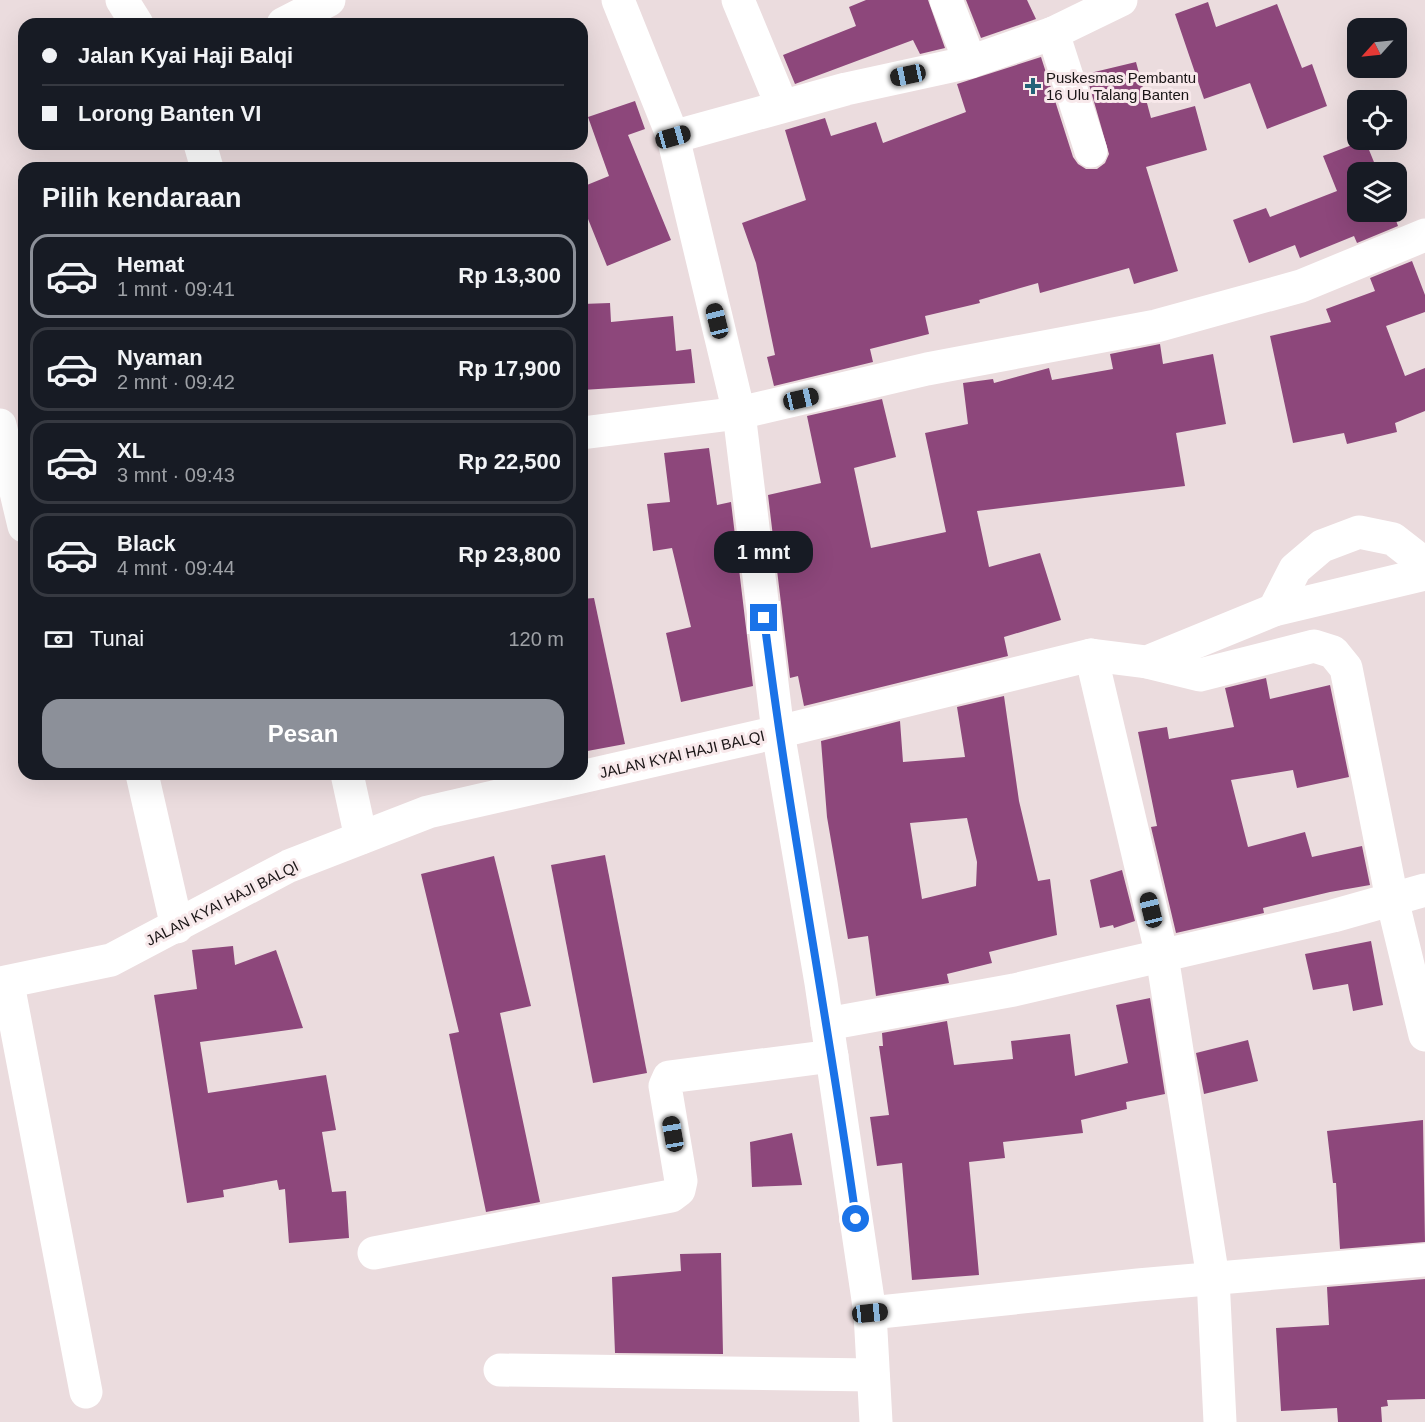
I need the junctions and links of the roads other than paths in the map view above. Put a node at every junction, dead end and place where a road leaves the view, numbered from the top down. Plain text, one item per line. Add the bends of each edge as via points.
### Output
1 (122, 0) edge
2 (329, 0) edge
3 (618, 0) edge
4 (738, 0) edge
5 (946, 0) edge
6 (1122, 0) edge
7 (133, 18) edge
8 (294, 18) edge
9 (1063, 19) edge
10 (970, 62) junction
11 (782, 106) junction
12 (673, 137) junction
13 (1091, 151) dead end
14 (1425, 235) edge
15 (738, 413) junction
16 (0, 425) edge
17 (588, 432) edge
18 (18, 501) edge
19 (1425, 564) edge
20 (1425, 574) edge
21 (1274, 610) junction
22 (1091, 655) junction
23 (1147, 662) junction
24 (778, 732) junction
25 (588, 775) edge
26 (143, 780) edge
27 (349, 780) edge
28 (568, 780) edge
29 (361, 838) junction
30 (1425, 890) edge
31 (1392, 899) junction
32 (177, 927) junction
33 (1162, 956) junction
34 (4, 984) edge
35 (827, 1024) junction
36 (1425, 1035) edge
37 (832, 1056) junction
38 (374, 1252) dead end
39 (1425, 1260) edge
40 (1213, 1278) junction
41 (870, 1313) junction
42 (500, 1370) dead end
43 (873, 1375) junction
44 (86, 1392) dead end
45 (876, 1422) edge
46 (1220, 1422) edge

1 - 7 street
2 - 8 street
3 - 12 street
4 - 11 street
5 - 10 street
6 - 9 street
9 - 10 street
9 - 13 street
10 - 11 street
11 - 12 street
12 - 15 street
14 - 15 street via 1301,286 1156,326 927,369
15 - 17 street
15 - 24 street
16 - 18 street
19 - 21 street via 1393,539 1359,532 1322,546 1295,569
20 - 21 street
21 - 23 street
22 - 23 street
22 - 24 street
22 - 33 street
23 - 31 street via 1200,675 1314,646 1333,652 1346,668
24 - 25 street, JALAN KYAI HAJI BALQI
24 - 35 street, JALAN KYAI HAJI BALQI
26 - 32 street
27 - 29 street
28 - 29 street, JALAN KYAI HAJI BALQI via 428,812
29 - 32 street, JALAN KYAI HAJI BALQI via 290,866
30 - 31 street
31 - 33 street
31 - 36 street
32 - 34 street, JALAN KYAI HAJI BALQI via 102,963
33 - 35 street via 1014,990
33 - 40 street
34 - 44 street
35 - 37 street, JALAN KYAI HAJI BALQI
37 - 38 street via 669,1077 664,1086 681,1181 679,1190 671,1196
37 - 41 street, JALAN KYAI HAJI BALQI
39 - 40 street
40 - 41 street
40 - 46 street
41 - 43 street, JALAN KYAI HAJI BALQI
42 - 43 street
43 - 45 street, JALAN KYAI HAJI BALQI

